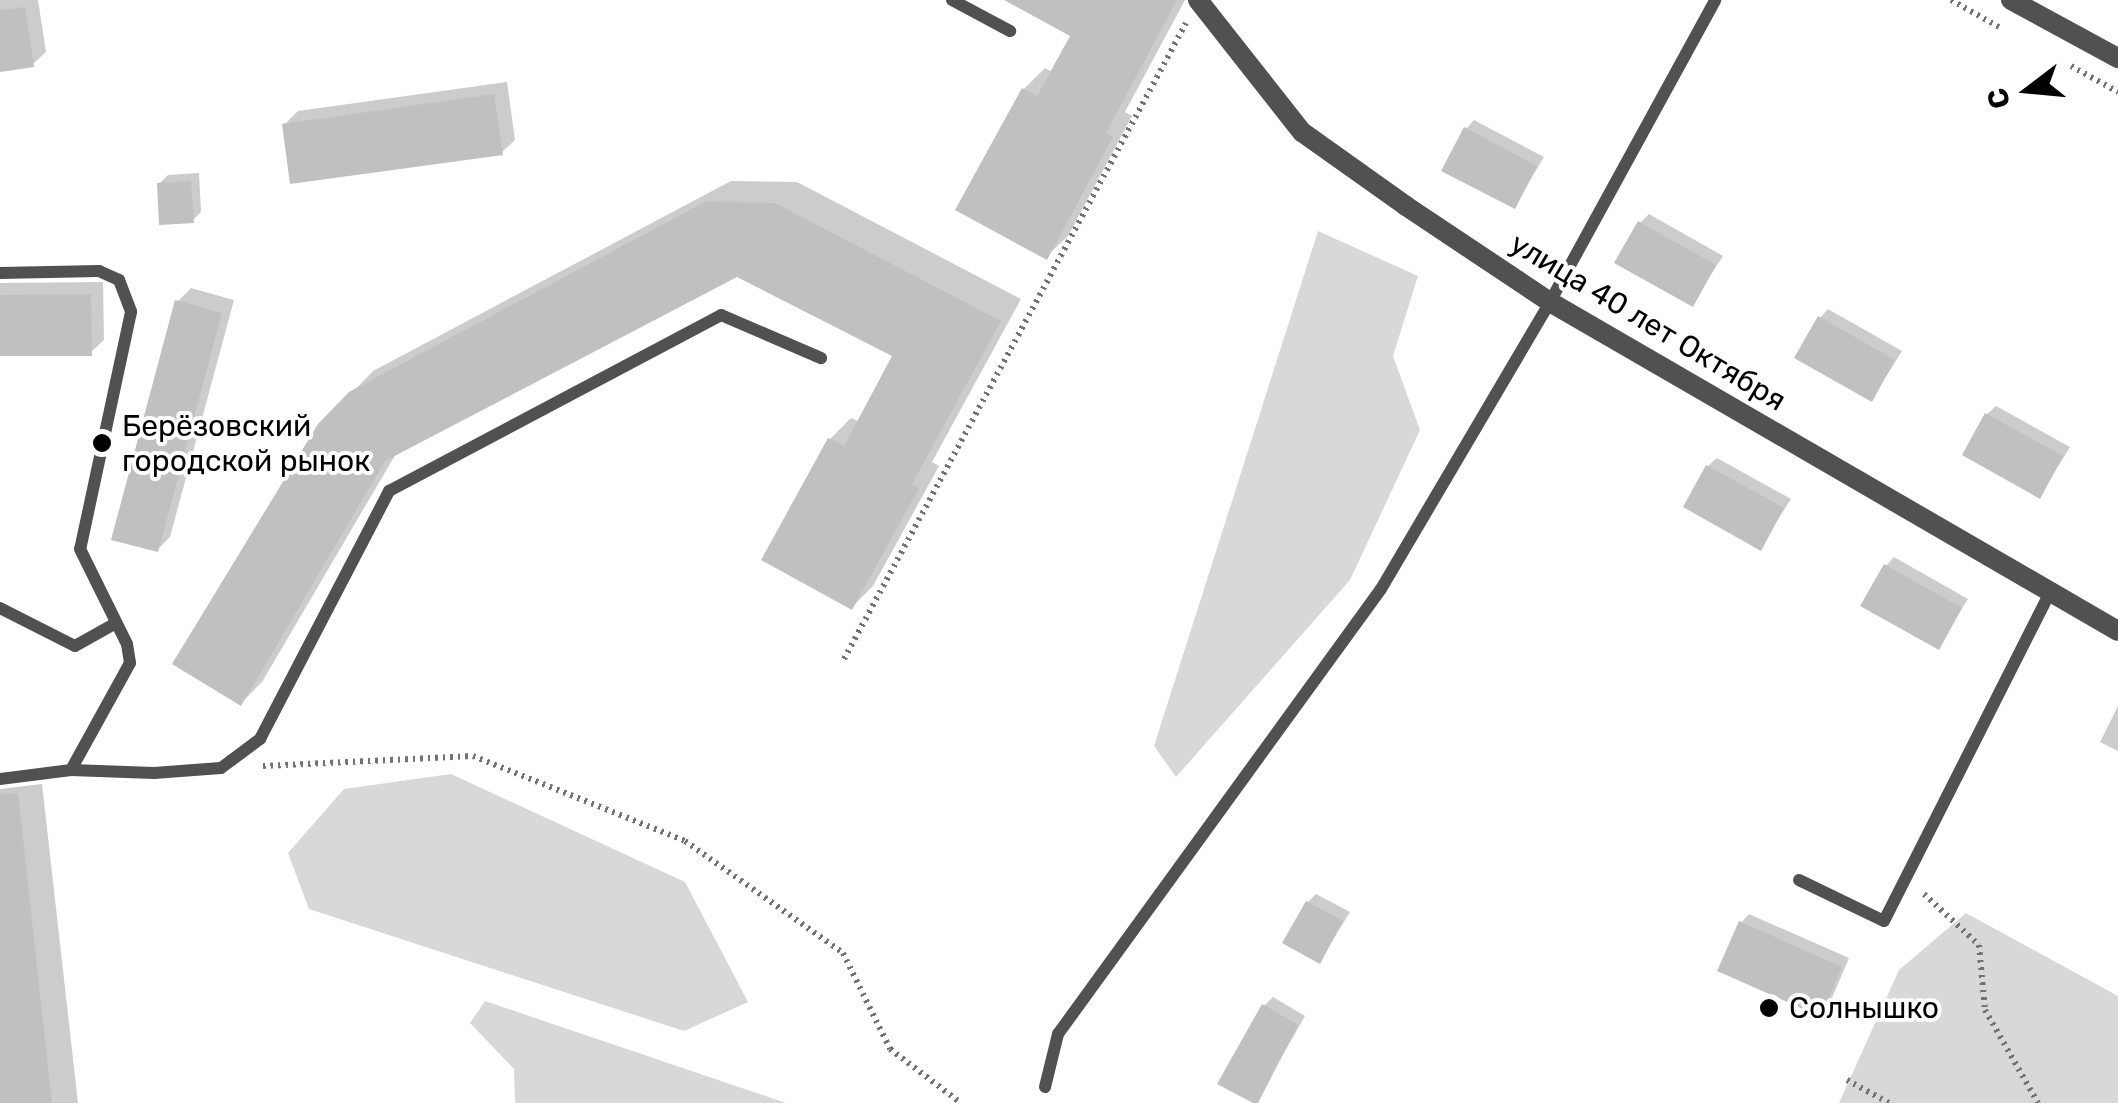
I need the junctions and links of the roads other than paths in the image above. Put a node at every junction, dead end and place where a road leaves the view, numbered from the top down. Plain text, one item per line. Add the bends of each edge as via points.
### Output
1 (952, 0) edge
2 (1197, 0) edge
3 (1715, 0) edge
4 (2011, 0) edge
5 (1010, 30) dead end
6 (2118, 58) edge
7 (0, 273) edge
8 (1550, 302) junction
9 (821, 358) dead end
10 (2049, 594) junction
11 (0, 608) edge
12 (116, 624) junction
13 (2118, 631) edge
14 (71, 770) junction
15 (0, 779) edge
16 (1799, 880) dead end
17 (1045, 1087) dead end

1 - 5 lane
2 - 8 street, улица 40 лет Октября via 1302,132
3 - 8 lane
4 - 6 street
7 - 12 lane via 99,271 119,280 130,301 80,550
8 - 10 street, улица 40 лет Октября
8 - 17 lane via 1381,590 1058,1034
9 - 14 lane via 722,315 389,491 260,739 221,768 154,774
10 - 13 street, улица 40 лет Октября
10 - 16 lane via 1884,921
11 - 12 lane via 75,646
12 - 14 lane via 130,663
14 - 15 lane

